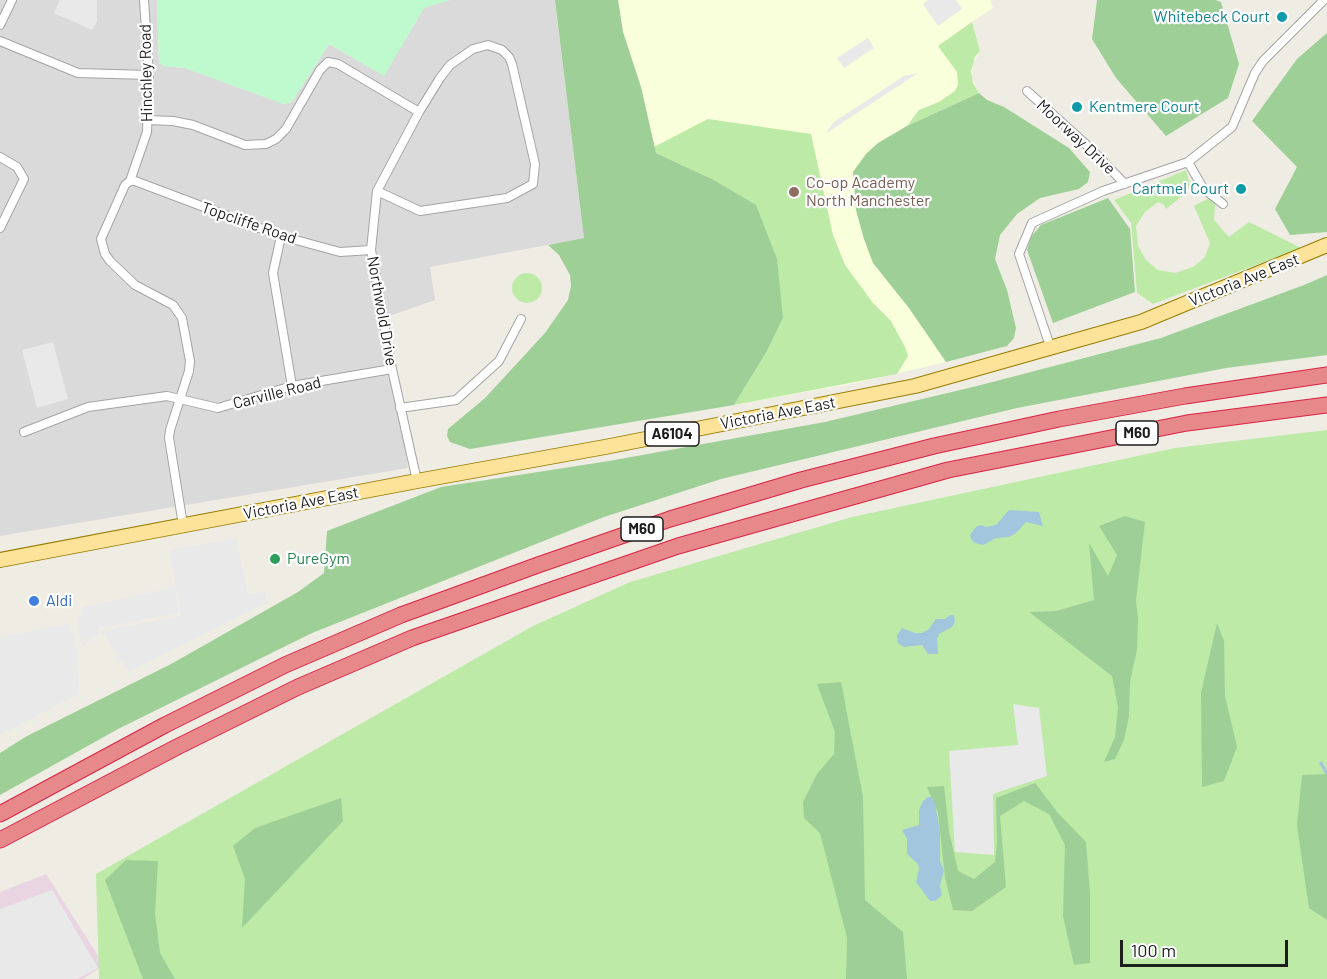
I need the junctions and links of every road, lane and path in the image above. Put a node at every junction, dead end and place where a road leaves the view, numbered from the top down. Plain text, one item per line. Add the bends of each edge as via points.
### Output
1 (12, 0) edge
2 (144, 0) edge
3 (1324, 0) edge
4 (0, 25) edge
5 (0, 41) edge
6 (149, 75) junction
7 (1027, 91) dead end
8 (419, 112) junction
9 (148, 120) junction
10 (0, 158) edge
11 (1188, 162) junction
12 (130, 181) junction
13 (1125, 184) junction
14 (377, 191) junction
15 (1223, 204) dead end
16 (0, 228) edge
17 (281, 236) junction
18 (1327, 245) edge
19 (371, 250) junction
20 (521, 319) dead end
21 (1051, 349) junction
22 (392, 369) junction
23 (1327, 375) edge
24 (292, 386) junction
25 (180, 400) junction
26 (1327, 405) edge
27 (400, 408) junction
28 (24, 432) dead end
29 (417, 481) junction
30 (183, 525) junction
31 (0, 560) edge
32 (0, 814) edge
33 (0, 840) edge

1 - 4 street
2 - 6 street, Hinchley Road
3 - 11 street, Moorway Drive via 1263,61 1232,127
5 - 6 street via 78,74
6 - 9 street, Hinchley Road
7 - 13 street, Moorway Drive
8 - 9 street via 338,64 328,62 286,129 266,144 246,145 193,125
8 - 14 street, Northwold Drive
8 - 14 street, Northwold Drive via 440,78 462,55 488,45 502,50 512,64 535,164 533,184 507,198 420,211
9 - 12 street, Hinchley Road
10 - 16 street via 17,167 24,179
11 - 13 street, Moorway Drive
11 - 15 street via 1203,188
12 - 17 street, Topcliffe Road
12 - 25 street, Hinchley Road via 101,239 102,247 110,261 135,285 166,301 182,318 190,361
13 - 21 street, Moorway Drive via 1032,223 1019,254
14 - 19 street, Northwold Drive
17 - 19 street, Topcliffe Road via 340,252
17 - 24 street via 273,273
18 - 21 main road, Victoria Ave East / A6104 via 1141,322
19 - 22 street, Northwold Drive
20 - 27 street via 500,361 456,400
21 - 29 main road, Victoria Ave East / A6104 via 915,386
22 - 24 street, Carville Road
22 - 27 street, Northwold Drive
23 - 32 highway, M60 via 1128,407 945,444 801,480 670,519 401,615 285,665
24 - 25 street, Carville Road via 218,408
25 - 28 street, Carville Road via 156,396 88,407
25 - 30 street, Hinchley Road via 169,438
26 - 33 highway, M60 via 1186,423 948,470 678,546 412,638 298,687
27 - 29 street, Northwold Drive
29 - 30 main road, Victoria Ave East / A6104
30 - 31 main road, Victoria Ave East / A6104

